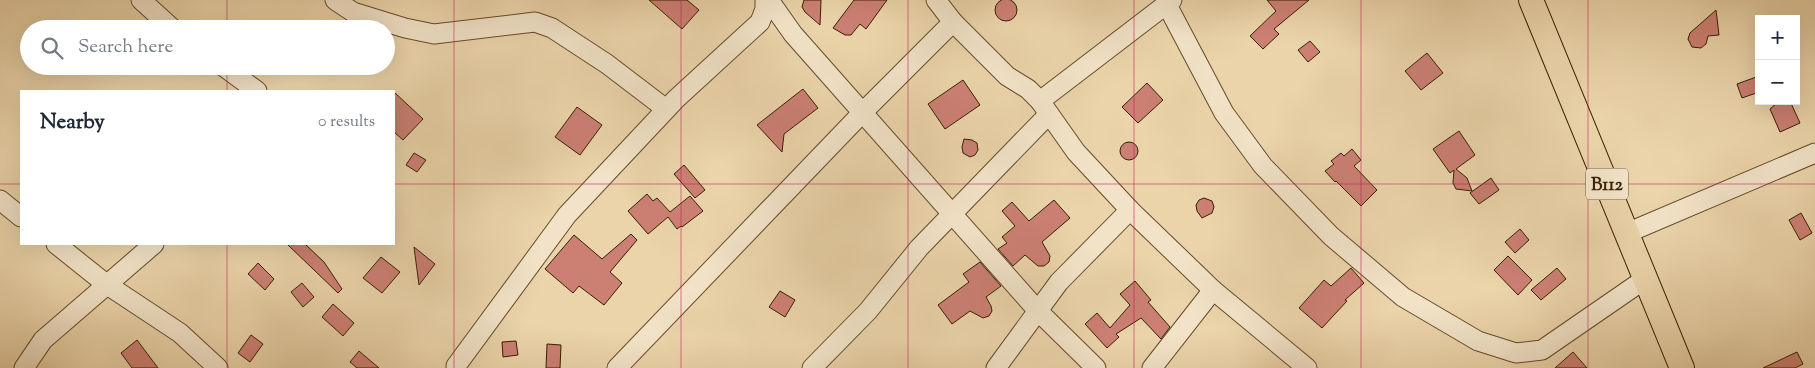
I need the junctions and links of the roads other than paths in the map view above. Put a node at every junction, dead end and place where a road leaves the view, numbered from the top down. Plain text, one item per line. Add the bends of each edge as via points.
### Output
1 (141, 0) edge
2 (335, 0) edge
3 (765, 0) edge
4 (769, 0) edge
5 (936, 0) edge
6 (1530, 0) edge
7 (1169, 3) edge
8 (163, 20) edge
9 (379, 20) edge
10 (953, 22) junction
11 (395, 25) edge
12 (235, 75) edge
13 (256, 90) edge
14 (1044, 107) junction
15 (666, 109) junction
16 (863, 112) junction
17 (1815, 153) edge
18 (0, 200) edge
19 (1130, 210) junction
20 (953, 214) junction
21 (20, 216) edge
22 (1627, 233) junction
23 (57, 245) edge
24 (153, 245) edge
25 (1645, 279) junction
26 (106, 284) junction
27 (1213, 290) junction
28 (1038, 311) junction
29 (456, 367) edge
30 (24, 368) edge
31 (218, 368) edge
32 (618, 368) edge
33 (812, 368) edge
34 (996, 368) edge
35 (1096, 368) edge
36 (1152, 368) edge
37 (1307, 368) edge
38 (1682, 368) edge

1 - 8 street
2 - 9 street via 353,12
3 - 15 street via 760,22
4 - 16 street via 793,34
5 - 10 street
6 - 22 main road, B112
7 - 14 street
7 - 25 street via 1224,112 1263,166 1331,236 1403,297 1478,341 1516,353 1542,350
10 - 14 street via 1007,76 1028,90
10 - 16 street
11 - 15 street via 434,34 536,22 552,28 607,64
12 - 13 street
14 - 19 street via 1076,152
14 - 20 street
15 - 29 street via 567,215
16 - 20 street
16 - 32 street
17 - 22 street
18 - 21 street
19 - 27 street
19 - 28 street via 1059,282
20 - 28 street
20 - 33 street via 919,248 868,311
22 - 25 main road, B112
23 - 26 street
24 - 26 street
25 - 38 main road, B112
26 - 30 street via 43,340
26 - 31 street via 180,333
27 - 36 street
27 - 37 street
28 - 34 street
28 - 35 street

